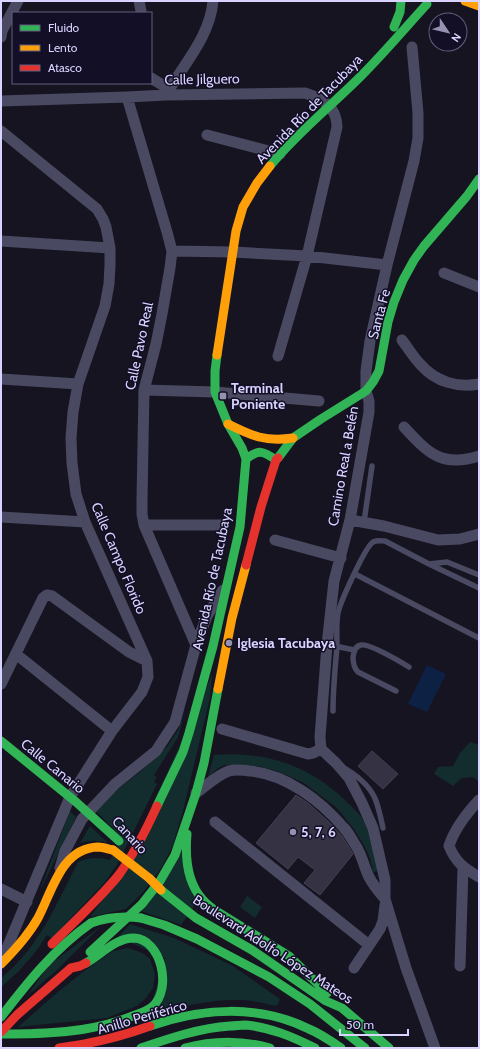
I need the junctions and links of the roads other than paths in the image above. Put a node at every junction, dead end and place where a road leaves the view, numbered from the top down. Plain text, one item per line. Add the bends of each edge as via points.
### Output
1 (18, 1) edge
2 (139, 1) edge
3 (213, 1) edge
4 (401, 1) edge
5 (465, 1) edge
6 (423, 3) edge
7 (479, 6) edge
8 (14, 12) edge
9 (140, 12) edge
10 (12, 17) edge
11 (6, 33) edge
12 (412, 47) dead end
13 (369, 55) dead end
14 (152, 79) edge
15 (167, 92) junction
16 (127, 97) junction
17 (1, 101) edge
18 (329, 106) junction
19 (1, 131) edge
20 (207, 135) dead end
21 (280, 154) junction
22 (479, 179) edge
23 (479, 186) edge
24 (467, 196) junction
25 (1, 241) edge
26 (110, 248) junction
27 (172, 251) junction
28 (233, 252) junction
29 (307, 256) junction
30 (387, 265) junction
31 (444, 273) dead end
32 (479, 287) edge
33 (402, 340) dead end
34 (278, 356) dead end
35 (1, 380) edge
36 (78, 384) junction
37 (479, 384) edge
38 (144, 390) junction
39 (366, 391) junction
40 (215, 392) junction
41 (319, 401) dead end
42 (228, 424) junction
43 (404, 427) dead end
44 (293, 438) junction
45 (479, 456) edge
46 (246, 459) junction
47 (276, 460) junction
48 (372, 466) dead end
49 (1, 517) edge
50 (350, 520) junction
51 (85, 522) junction
52 (364, 522) junction
53 (144, 525) junction
54 (222, 525) dead end
55 (479, 534) edge
56 (274, 540) dead end
57 (341, 558) junction
58 (429, 564) junction
59 (355, 574) junction
60 (479, 576) edge
61 (227, 585) junction
62 (479, 588) edge
63 (479, 638) edge
64 (196, 645) junction
65 (332, 646) junction
66 (354, 650) junction
67 (16, 654) junction
68 (147, 661) junction
69 (409, 667) dead end
70 (1, 684) edge
71 (396, 691) dead end
72 (334, 711) dead end
73 (222, 729) dead end
74 (112, 731) junction
75 (1, 741) edge
76 (321, 749) junction
77 (336, 763) junction
78 (196, 793) junction
79 (70, 797) junction
80 (479, 800) edge
81 (191, 808) junction
82 (88, 812) junction
83 (215, 822) dead end
84 (383, 828) dead end
85 (463, 868) junction
86 (58, 875) junction
87 (479, 877) edge
88 (149, 878) junction
89 (1, 889) edge
90 (385, 899) junction
91 (27, 902) junction
92 (369, 946) junction
93 (240, 961) junction
94 (1, 963) edge
95 (460, 966) dead end
96 (72, 968) junction
97 (354, 968) dead end
98 (19, 993) junction
99 (342, 1008) junction
100 (1, 1016) edge
101 (1, 1033) edge
102 (342, 1046) edge
103 (59, 1048) edge
104 (82, 1048) edge
105 (141, 1048) edge
106 (154, 1048) edge
107 (186, 1048) edge
108 (267, 1048) edge
109 (304, 1048) edge
110 (315, 1048) edge
111 (365, 1048) edge
112 (389, 1048) edge
113 (435, 1048) edge

1 - 8 street
2 - 9 street
3 - 15 street via 209,22 202,36
4 - 6 main road via 400,12 392,30
5 - 7 main road
6 - 18 main road, Avenida Río de Tacubaya via 361,76
10 - 11 street
12 - 30 street, Camino Real a Belén via 418,138
13 - 18 main road via 343,84
14 - 15 street
15 - 16 street, Calle Jilguero
15 - 18 street, Calle Jilguero via 305,93 317,97
16 - 17 street, Calle Jilguero
16 - 27 street, Calle Pavo Real
18 - 21 main road, Avenida Río de Tacubaya
18 - 29 street via 335,113 337,127
19 - 26 street, Calle Campo Florido via 97,209 103,219
20 - 21 street
21 - 28 main road, Avenida Río de Tacubaya via 257,183 243,207
22 - 24 main road, Santa Fe
23 - 24 main road
24 - 39 main road, Santa Fe via 424,246 403,280 388,322 379,371
25 - 26 street
26 - 36 street, Calle Campo Florido via 109,284 105,306
27 - 28 street
27 - 38 street, Calle Pavo Real via 156,344
28 - 29 street
28 - 40 main road, Avenida Río de Tacubaya via 215,371
29 - 30 street
29 - 34 street
30 - 39 street, Camino Real a Belén via 368,354
31 - 32 street
33 - 37 street via 433,376 460,385
35 - 36 street
36 - 51 street, Calle Campo Florido via 71,438 72,463 76,494
38 - 40 street
38 - 53 street, Calle Pavo Real
39 - 44 main road, Santa Fe
39 - 50 street, Camino Real a Belén via 369,412
40 - 41 street
40 - 42 main road, Avenida Río de Tacubaya
42 - 44 main road via 253,436 271,440
42 - 46 main road, Avenida Río de Tacubaya
43 - 45 street via 438,457 459,461
44 - 47 main road, Avenida Río de Tacubaya
46 - 47 main road via 259,451
46 - 61 main road, Avenida Río de Tacubaya via 240,527
47 - 78 main road, Avenida Río de Tacubaya via 232,618
48 - 52 lane
49 - 51 street
50 - 52 street
50 - 57 street, Camino Real a Belén
51 - 68 street, Calle Campo Florido
52 - 55 street via 438,540 460,539
53 - 54 street
53 - 64 street, Calle Pavo Real
56 - 57 street
57 - 65 street, Camino Real a Belén via 334,581
58 - 59 lane via 385,541 378,540 369,546
58 - 60 lane via 447,562
58 - 62 lane
59 - 63 lane
59 - 65 lane via 338,614
61 - 64 street via 207,616
61 - 98 main road, Avenida Río de Tacubaya via 213,646 183,752 147,825 112,884 47,950
64 - 82 street via 175,722 156,751 115,784
65 - 66 lane
65 - 72 lane
65 - 76 street, Camino Real a Belén via 320,737
66 - 69 lane via 362,644 367,645
66 - 71 lane via 353,659 358,672
67 - 68 street via 47,594 129,652
67 - 70 street
67 - 74 street
68 - 74 street, Calle Campo Florido via 148,677 142,692
73 - 76 street via 308,754
74 - 79 street, Calle Campo Florido
75 - 79 main road, Calle Canario
76 - 77 street
77 - 84 lane via 369,788 376,800
77 - 90 street via 349,778 372,828 385,880
78 - 81 main road, Avenida Río de Tacubaya
78 - 90 street via 221,774 230,771 254,771 291,783 327,810 345,829 358,848 369,878
79 - 82 main road, Calle Canario
79 - 91 street, Calle Campo Florido
80 - 85 street via 451,838 449,846
81 - 96 main road, Avenida Río de Tacubaya via 175,855 160,882 142,904
81 - 99 main road via 186,842 187,862 190,878 202,899 213,909 289,956
82 - 86 street via 65,851
82 - 88 main road, Canario, bridge via 119,841
83 - 92 street
85 - 87 street
85 - 95 street
86 - 88 main road, bridge via 70,858 86,848 98,847 113,850
86 - 94 main road via 29,933
88 - 99 main road, Boulevard Adolfo López Mateos, bridge via 196,918 252,950 326,1001
89 - 91 street
90 - 92 street via 383,921
90 - 113 street via 406,968
91 - 94 street, Calle Campo Florido
92 - 97 street
93 - 98 main road, bridge via 184,933 157,923 141,918 115,917 91,923 69,939
93 - 102 main road via 284,993
93 - 111 main road via 276,980
96 - 101 main road, Avenida Río de Tacubaya via 17,1015
96 - 101 main road via 83,966 111,946 133,938 143,941 156,953 163,972 163,985 159,998 150,1008 103,1026 33,1034
98 - 100 main road
99 - 112 main road, Boulevard Adolfo López Mateos
102 - 103 main road, bridge via 296,1023 266,1014 216,1011 194,1014 116,1038
102 - 104 main road, Anillo Periférico via 320,1030 292,1019 239,1014 183,1018 106,1043
105 - 110 main road, bridge via 215,1027 244,1025 284,1034
106 - 109 main road via 190,1038 236,1034 281,1040
107 - 108 main road via 231,1041

